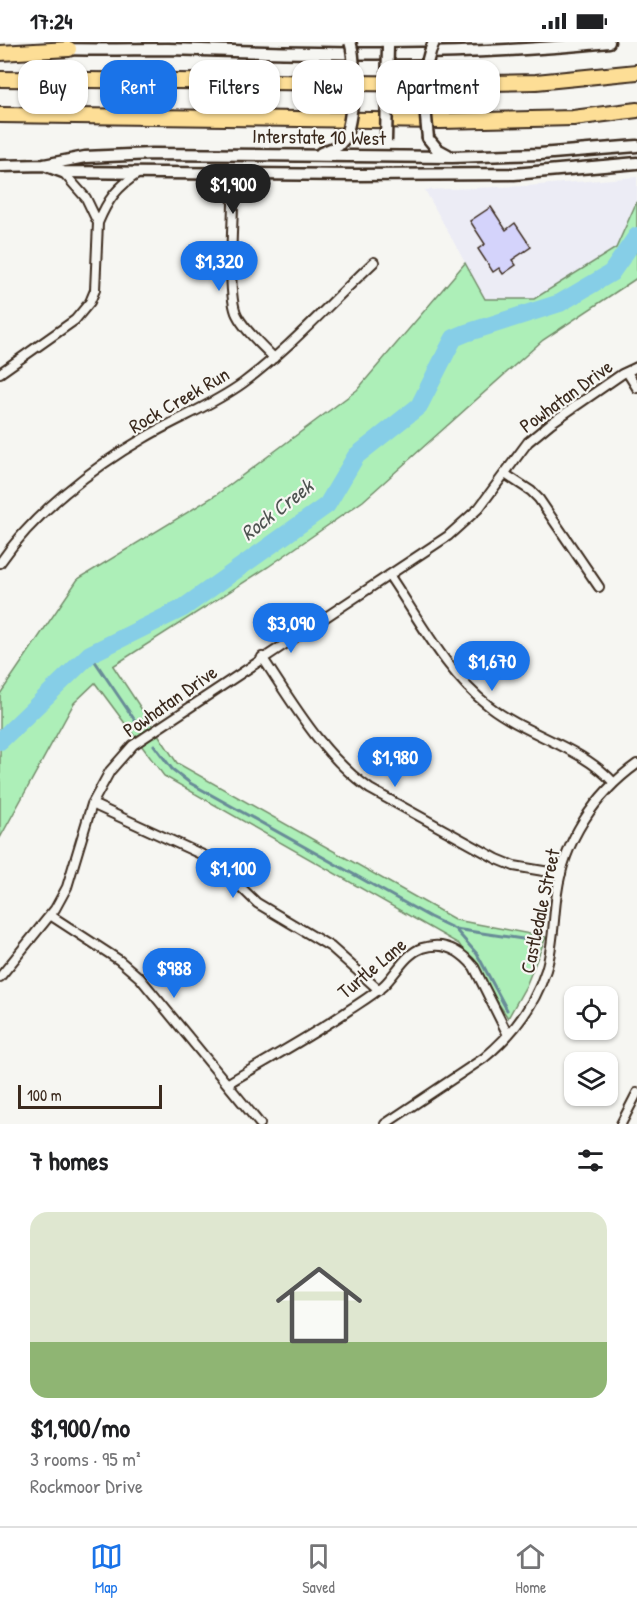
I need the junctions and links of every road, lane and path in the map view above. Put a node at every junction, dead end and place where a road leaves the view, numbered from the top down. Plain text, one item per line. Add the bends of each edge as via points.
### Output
1 (350, 42) edge
2 (434, 42) edge
3 (609, 42) edge
4 (388, 44) edge
5 (0, 48) edge
6 (69, 49) junction
7 (0, 53) edge
8 (637, 72) edge
9 (0, 79) edge
10 (637, 110) edge
11 (0, 115) edge
12 (637, 146) edge
13 (318, 154) junction
14 (386, 156) junction
15 (452, 157) junction
16 (637, 163) edge
17 (44, 165) junction
18 (0, 166) edge
19 (63, 172) junction
20 (139, 173) junction
21 (212, 174) junction
22 (255, 174) junction
23 (233, 202) junction
24 (98, 223) junction
25 (374, 262) dead end
26 (274, 358) junction
27 (637, 367) edge
28 (627, 372) junction
29 (0, 373) edge
30 (637, 388) edge
31 (504, 474) junction
32 (0, 563) edge
33 (389, 575) junction
34 (599, 587) dead end
35 (262, 657) junction
36 (637, 764) edge
37 (614, 783) junction
38 (92, 804) junction
39 (561, 874) junction
40 (50, 915) junction
41 (0, 977) edge
42 (379, 990) junction
43 (508, 1035) junction
44 (227, 1084) junction
45 (637, 1093) edge
46 (260, 1124) edge
47 (385, 1124) edge
48 (621, 1124) edge

1 - 13 main road, bridge via 353,63 349,128 338,146
2 - 15 main road, bridge via 426,62 428,138 437,149
3 - 6 main road via 477,53
4 - 14 main road, bridge
5 - 6 main road
6 - 7 highway
8 - 9 highway via 536,82 438,84
10 - 11 highway via 573,118 441,121
12 - 15 main road, Interstate 10 West
13 - 14 main road, Interstate 10 West
13 - 17 main road, Interstate 10 West via 152,154 85,157
14 - 15 main road, Interstate 10 West
16 - 22 main road via 514,174
17 - 18 main road, Interstate 10 West
17 - 19 main road
19 - 20 main road
19 - 24 street via 86,198
20 - 21 main road
20 - 24 street via 112,195
21 - 22 main road
21 - 23 street
22 - 23 street
23 - 26 street via 234,309
24 - 29 street via 97,273 90,302 65,329
25 - 26 street, Rock Creek Run
26 - 32 street, Rock Creek Run via 241,384 142,439 74,486 38,518
27 - 28 street, Powhatan Drive
28 - 30 street
28 - 31 street, Powhatan Drive via 528,442
31 - 33 street, Powhatan Drive via 486,501 464,523
31 - 34 street via 539,499
33 - 35 street, Powhatan Drive
33 - 37 street via 453,671 477,697 596,765
35 - 38 street, Powhatan Drive via 133,745 110,771
35 - 39 street via 314,735 334,759 370,789 497,859
36 - 37 street, Castledale Street
37 - 39 street, Castledale Street via 578,829
38 - 40 street, Powhatan Drive via 67,887
38 - 42 street via 205,856 257,903 331,947
39 - 43 street, Castledale Street via 546,969 531,1004
40 - 41 street, Powhatan Drive
40 - 44 street via 140,978
42 - 43 street, Turtle Lane via 420,949 451,948 474,967
42 - 44 street, Turtle Lane
43 - 47 street, Castledale Street via 484,1058
44 - 46 street
45 - 48 street

